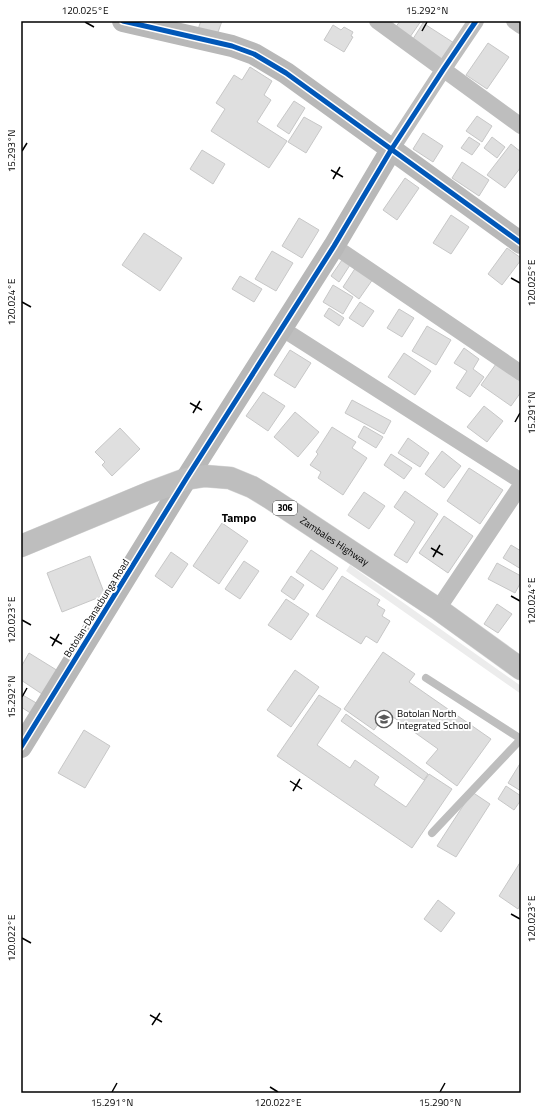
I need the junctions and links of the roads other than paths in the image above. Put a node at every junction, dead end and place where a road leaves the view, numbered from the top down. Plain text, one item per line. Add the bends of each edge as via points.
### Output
1 (123, 21) edge
2 (377, 21) edge
3 (476, 21) edge
4 (514, 21) edge
5 (521, 26) edge
6 (443, 70) junction
7 (521, 126) edge
8 (391, 150) junction
9 (521, 243) edge
10 (334, 246) junction
11 (281, 328) junction
12 (521, 373) edge
13 (186, 479) junction
14 (521, 481) edge
15 (521, 485) edge
16 (21, 546) edge
17 (438, 609) junction
18 (521, 669) edge
19 (426, 678) dead end
20 (521, 739) edge
21 (21, 748) edge
22 (432, 833) dead end

1 - 8 street via 232,46 254,54 286,73
2 - 6 street
3 - 6 street
4 - 5 street
6 - 7 street
6 - 8 street
8 - 9 street
8 - 10 street, Botolan-Danacbunga Road
10 - 11 street, Botolan-Danacbunga Road
10 - 12 street
11 - 13 street, Botolan-Danacbunga Road
11 - 14 street
13 - 16 main road, Zambales Highway / 306
13 - 17 main road, Zambales Highway / 306 via 205,476 230,478 252,487
13 - 21 street, Botolan-Danacbunga Road
15 - 17 street
17 - 18 main road, Zambales Highway / 306
19 - 20 lane
20 - 22 lane

